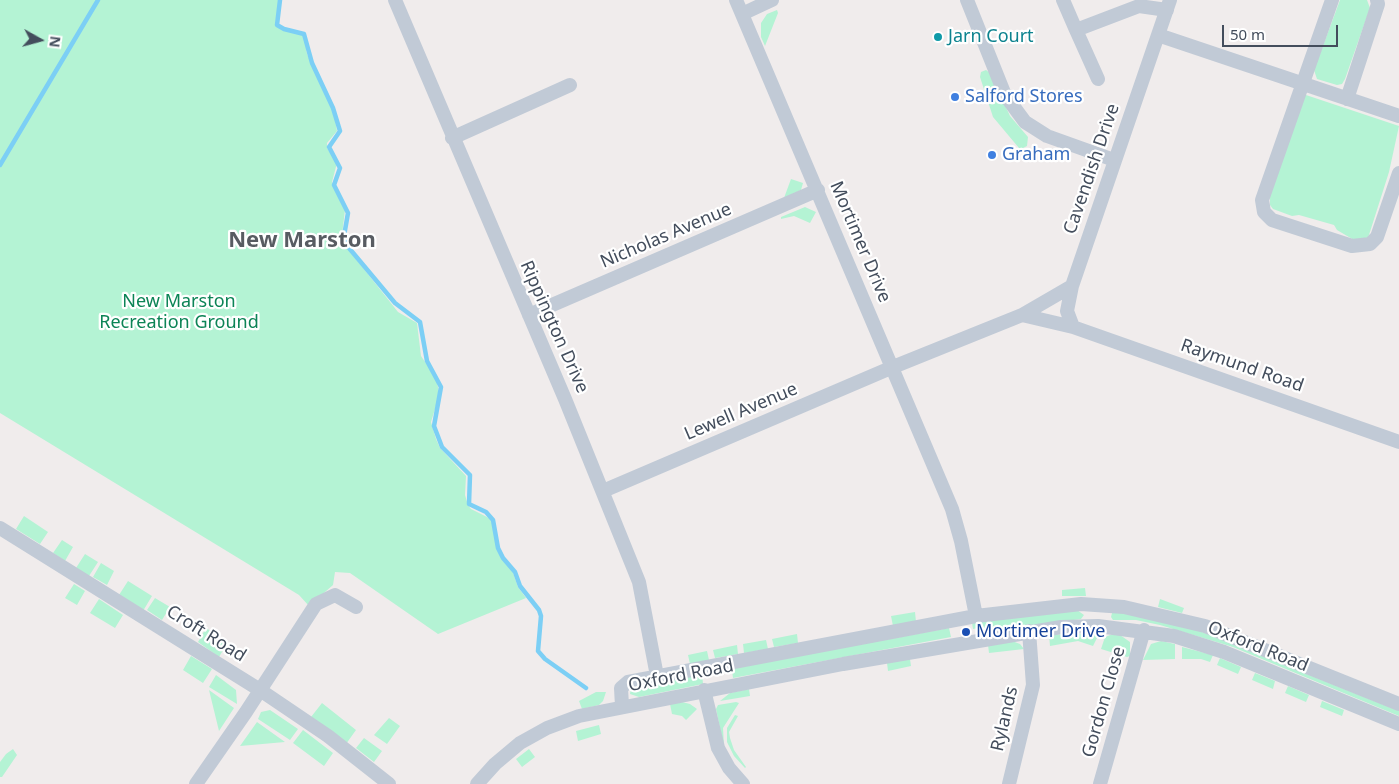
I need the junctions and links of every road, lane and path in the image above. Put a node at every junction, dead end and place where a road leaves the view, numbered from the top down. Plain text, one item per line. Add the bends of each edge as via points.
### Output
1 (395, 0) edge
2 (736, 0) edge
3 (772, 0) edge
4 (967, 0) edge
5 (1063, 0) edge
6 (1332, 0) edge
7 (1377, 0) edge
8 (1169, 5) edge
9 (742, 14) junction
10 (1076, 30) junction
11 (1158, 35) junction
12 (1098, 79) dead end
13 (1304, 84) junction
14 (570, 85) dead end
15 (1348, 99) junction
16 (1399, 116) edge
17 (452, 138) junction
18 (1114, 160) junction
19 (1399, 173) edge
20 (818, 190) junction
21 (1072, 286) junction
22 (528, 315) junction
23 (1022, 315) junction
24 (1073, 327) junction
25 (893, 367) junction
26 (1399, 442) edge
27 (603, 491) junction
28 (2, 533) edge
29 (1098, 604) junction
30 (356, 607) dead end
31 (976, 616) junction
32 (1098, 626) junction
33 (1144, 630) junction
34 (1029, 631) junction
35 (658, 676) junction
36 (260, 690) junction
37 (704, 690) junction
38 (1399, 704) edge
39 (622, 706) junction
40 (1399, 724) edge
41 (196, 784) edge
42 (388, 784) edge
43 (477, 784) edge
44 (743, 784) edge
45 (1009, 784) edge
46 (1100, 784) edge

1 - 17 street, Rippington Drive
2 - 9 street, Mortimer Drive
3 - 9 street
4 - 18 street via 1005,95 1025,122 1047,136
5 - 10 street, Cavendish Drive
6 - 13 street
7 - 15 street
8 - 10 street, Cavendish Drive via 1139,6
8 - 11 street, Cavendish Drive
9 - 20 street, Mortimer Drive
10 - 12 street, Cavendish Drive
11 - 13 street
11 - 18 street, Cavendish Drive
13 - 15 street
13 - 19 street via 1262,200 1264,212 1272,220 1352,246 1370,244 1377,237
14 - 17 street
15 - 16 street
17 - 22 street, Rippington Drive
18 - 21 street, Cavendish Drive
20 - 22 street, Nicholas Avenue
20 - 25 street, Mortimer Drive
21 - 23 street
21 - 24 street via 1068,311
22 - 27 street, Rippington Drive
23 - 24 street, Raymund Road
23 - 25 street
24 - 26 street, Raymund Road
25 - 27 street, Lewell Avenue
25 - 31 street, Mortimer Drive via 952,509
27 - 35 street, Rippington Drive via 639,582
28 - 36 street, Croft Road
29 - 31 street, Oxford Road via 1064,604
29 - 32 street
29 - 38 street, Oxford Road via 1151,612 1205,626
30 - 36 street via 335,595 316,604
31 - 35 street, Oxford Road
32 - 33 street, Oxford Road
32 - 34 street, Oxford Road
33 - 40 street, Oxford Road via 1224,652
33 - 46 street, Gordon Close
34 - 37 street, Oxford Road
34 - 45 street, Rylands via 1032,685
35 - 39 street, Oxford Road via 623,684
36 - 41 street
36 - 42 street, Croft Road via 328,736
37 - 39 street, Oxford Road
37 - 44 street via 718,748
39 - 43 street via 579,716 534,735 506,754

